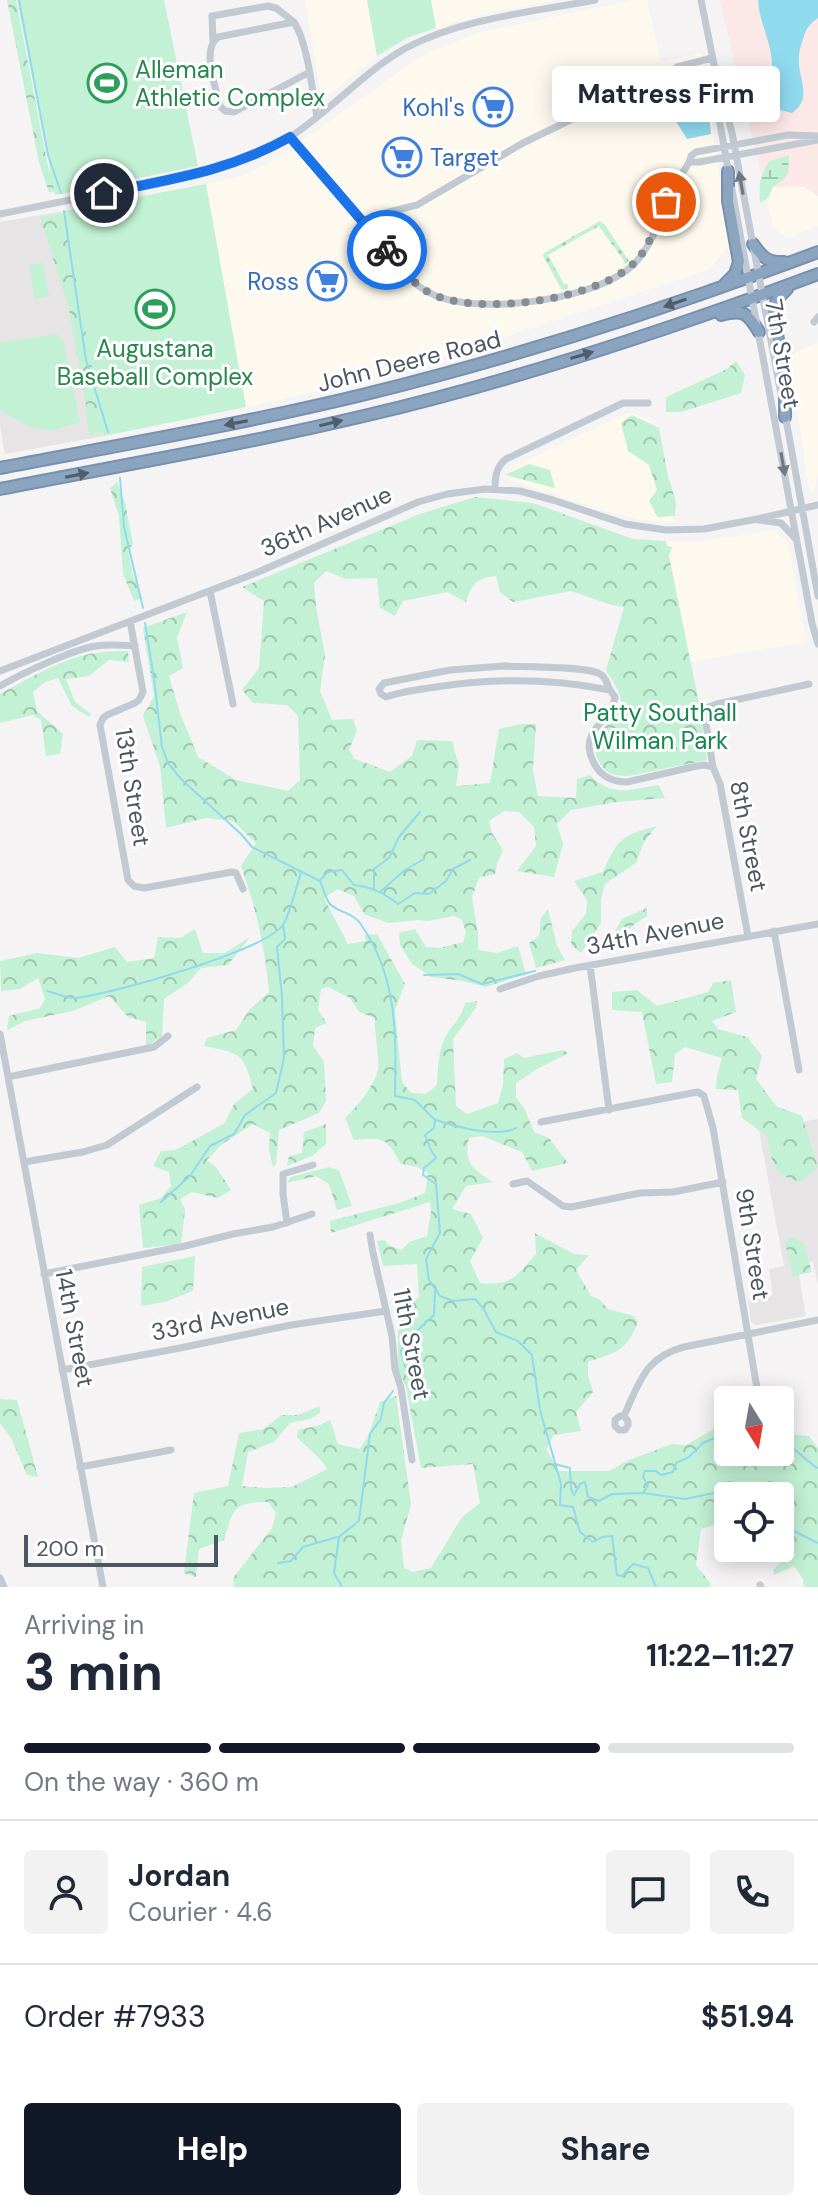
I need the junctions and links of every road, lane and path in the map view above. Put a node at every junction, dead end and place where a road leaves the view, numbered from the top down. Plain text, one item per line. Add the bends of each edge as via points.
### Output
1 (595, 0) edge
2 (701, 0) edge
3 (294, 22) junction
4 (213, 41) junction
5 (712, 58) junction
6 (715, 69) junction
7 (308, 73) junction
8 (317, 117) junction
9 (290, 137) junction
10 (818, 138) edge
11 (734, 145) junction
12 (723, 146) junction
13 (736, 155) junction
14 (725, 157) junction
15 (690, 162) junction
16 (728, 171) junction
17 (0, 214) edge
18 (362, 222) junction
19 (753, 244) junction
20 (818, 252) edge
21 (798, 259) junction
22 (818, 274) edge
23 (754, 276) junction
24 (794, 283) junction
25 (720, 288) junction
26 (758, 296) junction
27 (759, 332) junction
28 (608, 347) junction
29 (648, 403) dead end
30 (785, 417) junction
31 (0, 468) edge
32 (0, 489) edge
33 (495, 489) junction
34 (818, 505) edge
35 (802, 509) junction
36 (792, 511) junction
37 (757, 519) junction
38 (797, 540) junction
39 (210, 591) junction
40 (818, 596) edge
41 (130, 621) junction
42 (818, 644) edge
43 (135, 646) junction
44 (504, 666) junction
45 (0, 671) edge
46 (498, 680) junction
47 (809, 684) dead end
48 (0, 686) edge
49 (610, 690) junction
50 (233, 704) dead end
51 (713, 767) junction
52 (243, 889) dead end
53 (818, 924) edge
54 (774, 931) junction
55 (748, 936) junction
56 (590, 965) junction
57 (500, 989) dead end
58 (0, 1034) edge
59 (168, 1036) dead end
60 (799, 1070) dead end
61 (8, 1077) junction
62 (197, 1087) dead end
63 (609, 1110) junction
64 (541, 1122) dead end
65 (24, 1162) junction
66 (313, 1165) dead end
67 (723, 1182) junction
68 (513, 1184) dead end
69 (312, 1214) dead end
70 (287, 1223) junction
71 (370, 1235) dead end
72 (44, 1274) junction
73 (386, 1311) junction
74 (818, 1320) edge
75 (747, 1334) junction
76 (62, 1370) junction
77 (756, 1386) edge
78 (624, 1416) dead end
79 (171, 1450) dead end
80 (412, 1460) dead end
81 (80, 1467) junction
82 (0, 1578) edge
83 (4, 1587) edge
84 (103, 1587) edge

1 - 8 street via 466,25 427,39 382,64
2 - 5 street, 7th Street
3 - 4 street
3 - 4 street via 268,6 212,16
3 - 7 street via 301,32
4 - 7 street via 208,51 225,111 234,112
5 - 6 street, 7th Street
5 - 18 street via 677,67 652,88 545,132 417,205
6 - 11 street, 7th Street
6 - 12 street, 7th Street
7 - 8 street
8 - 9 street
9 - 17 street via 200,174
9 - 18 street
10 - 11 street via 788,135
10 - 13 street
11 - 12 street
11 - 13 street, 7th Street
12 - 14 street, 7th Street
12 - 15 street via 696,152
13 - 14 street
19 -> 13 street, 7th Street
14 - 15 street
14 - 16 street, 7th Street
15 - 18 street via 641,255 621,274 566,295 493,304 443,299 417,285
16 - 23 street, 7th Street
16 - 25 highway via 739,262
19 - 21 highway via 772,262
19 - 23 street, 7th Street
20 - 21 highway, John Deere Road
21 - 23 highway, John Deere Road
22 - 24 highway, John Deere Road
23 - 25 highway, John Deere Road
23 - 26 street, 7th Street
24 - 26 highway, John Deere Road
24 - 30 highway via 773,310
25 -> 31 highway, John Deere Road via 498,359 361,395
26 - 27 street, 7th Street
26 - 28 highway, John Deere Road
26 - 30 street, 7th Street
27 - 28 highway via 750,316 735,312
27 -> 36 street, 7th Street
32 -> 28 highway, John Deere Road via 356,418
29 - 33 street via 623,403 506,459 496,472
30 - 35 street, 7th Street
33 - 37 street, 36th Avenue via 537,495 640,527 689,531
33 - 39 street, 36th Avenue via 418,502
34 - 35 street, 36th Avenue
35 - 36 street, 36th Avenue
35 - 40 street, 7th Street
36 - 37 street, 36th Avenue
36 - 38 street, 7th Street
37 - 38 street via 781,523
38 - 42 street, 7th Street
39 - 41 street, 36th Avenue
39 - 50 street
41 - 43 street, 13th Street
41 - 45 street, 36th Avenue
43 - 48 street via 89,648
43 - 52 street, 13th Street via 143,692 100,725 127,875 134,886 144,888 227,871 236,873
44 - 46 street via 495,671
44 - 46 street via 434,672 384,683 379,689 386,697
44 - 49 street via 595,672
46 - 49 street
47 - 51 street, 8th Street via 706,708
49 - 51 street via 614,705 596,726 589,745 603,775 627,782
51 - 55 street, 8th Street
53 - 54 street, 34th Avenue
54 - 55 street, 34th Avenue
54 - 60 street
55 - 56 street, 34th Avenue
56 - 57 street, 34th Avenue
56 - 63 street
58 - 61 street, 14th Street
59 - 61 street via 154,1047
61 - 65 street, 14th Street
62 - 65 street via 107,1145
63 - 64 street
63 - 67 street, 9th Street via 698,1092 713,1128
65 - 72 street, 14th Street
66 - 70 street via 283,1174
67 - 68 street via 571,1207 527,1181
67 - 75 street, 9th Street
69 - 70 street
70 - 72 street
71 - 73 street, 11th Street
72 - 76 street, 14th Street
73 - 76 street, 33rd Avenue
73 - 80 street, 11th Street
74 - 75 street
75 - 77 street, 9th Street
75 - 78 street via 659,1358 643,1374
76 - 81 street, 14th Street
79 - 81 street
81 - 84 street, 14th Street
82 - 83 street

